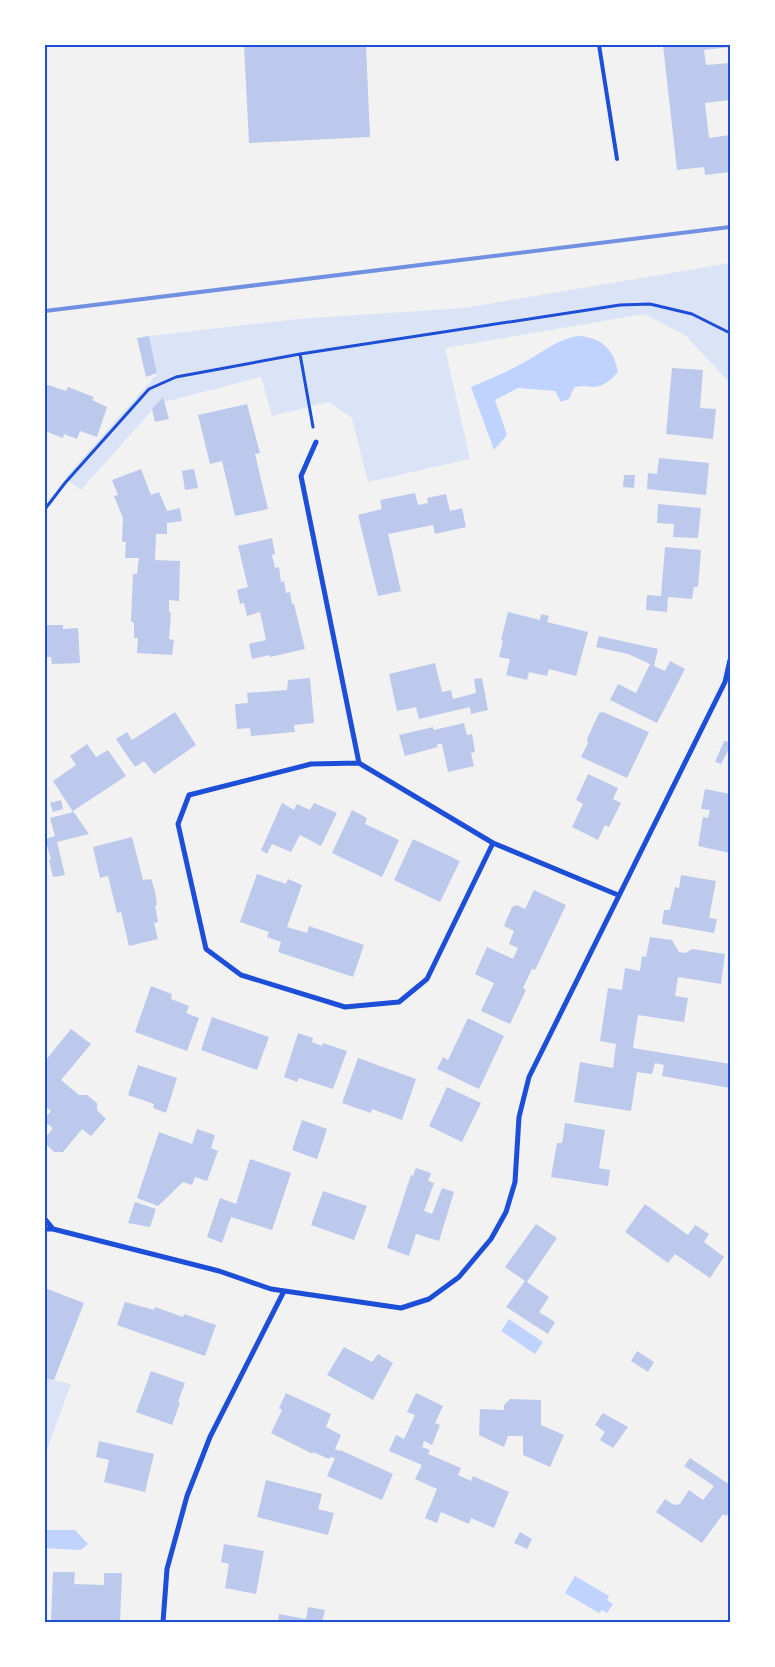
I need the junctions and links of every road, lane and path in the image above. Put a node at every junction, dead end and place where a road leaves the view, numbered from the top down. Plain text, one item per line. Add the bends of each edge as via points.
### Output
1 (599, 45) edge
2 (617, 160) dead end
3 (730, 333) edge
4 (300, 354) junction
5 (316, 442) joint
6 (45, 509) edge
7 (730, 660) edge
8 (359, 763) junction
9 (493, 843) junction
10 (618, 895) junction
11 (45, 1219) edge
12 (45, 1229) edge
13 (52, 1229) junction
14 (284, 1291) junction
15 (163, 1622) edge

1 - 2 lane
3 - 4 path via 692,314 650,304 620,305
4 - 5 path
4 - 6 path via 176,377 149,389
5 - 8 street via 300,476
7 - 10 street via 724,682
8 - 9 street
8 - 9 street via 311,764 189,795 178,824 206,949 241,975 345,1007 399,1002 427,979
9 - 10 street
10 - 14 street via 529,1078 519,1117 515,1182 506,1212 491,1238 459,1277 429,1299 401,1308
11 - 13 street
12 - 13 street
13 - 14 street via 219,1271 271,1290
14 - 15 street via 210,1437 187,1496 167,1569

